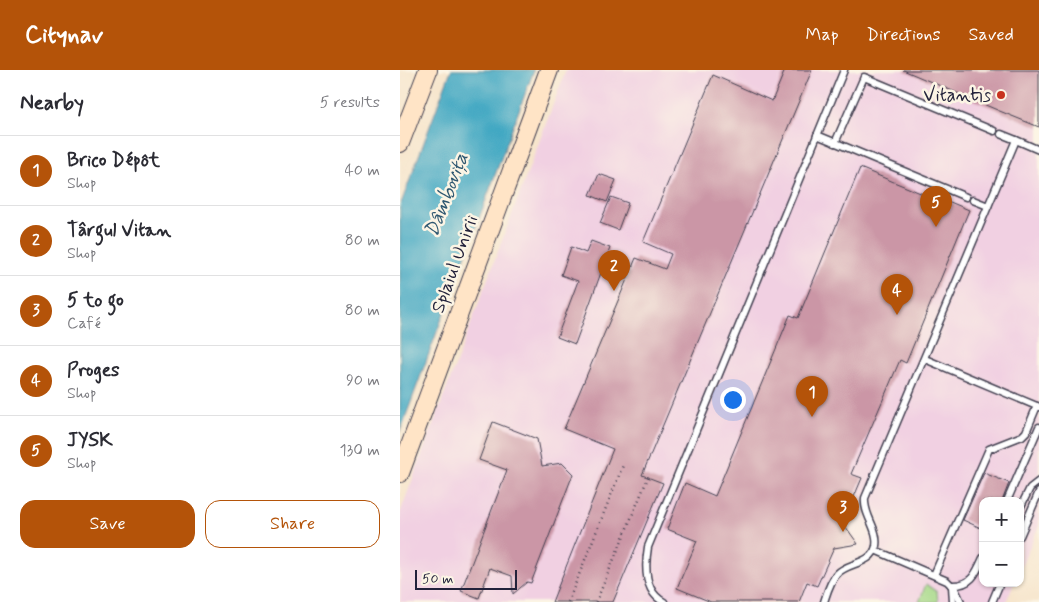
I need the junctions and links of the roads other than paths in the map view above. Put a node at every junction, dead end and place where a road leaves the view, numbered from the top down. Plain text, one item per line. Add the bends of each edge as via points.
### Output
1 (428, 70) edge
2 (549, 70) edge
3 (844, 70) edge
4 (994, 131) dead end
5 (1001, 134) dead end
6 (817, 135) junction
7 (1016, 140) junction
8 (835, 143) junction
9 (400, 144) edge
10 (1039, 150) edge
11 (966, 197) dead end
12 (973, 200) dead end
13 (988, 206) junction
14 (924, 359) junction
15 (1038, 406) edge
16 (1039, 427) edge
17 (400, 473) edge
18 (1039, 481) edge
19 (1039, 492) edge
20 (1009, 497) edge
21 (1024, 500) edge
22 (1024, 527) edge
23 (874, 550) junction
24 (979, 567) edge
25 (934, 575) junction
26 (951, 584) junction
27 (998, 587) edge
28 (664, 602) edge
29 (824, 602) edge
30 (953, 602) edge
31 (961, 602) edge
32 (992, 602) edge

1 - 9 main road
2 - 17 main road, Splaiul Unirii
3 - 6 lane
4 - 8 lane via 864,77
5 - 7 lane
6 - 8 lane
6 - 28 lane via 648,547 648,582
7 - 10 lane
7 - 13 lane
8 - 11 lane
12 - 13 lane
13 - 14 lane
14 - 15 lane
14 - 23 lane via 865,498 865,510 876,539
15 - 25 lane via 1022,436 988,449
16 - 20 lane
18 - 21 lane via 1030,488
19 - 22 lane
23 - 25 lane
23 - 29 lane via 869,557 837,573
24 - 26 lane via 974,578 963,584
25 - 26 lane
26 - 30 lane
26 - 31 lane
27 - 32 lane

